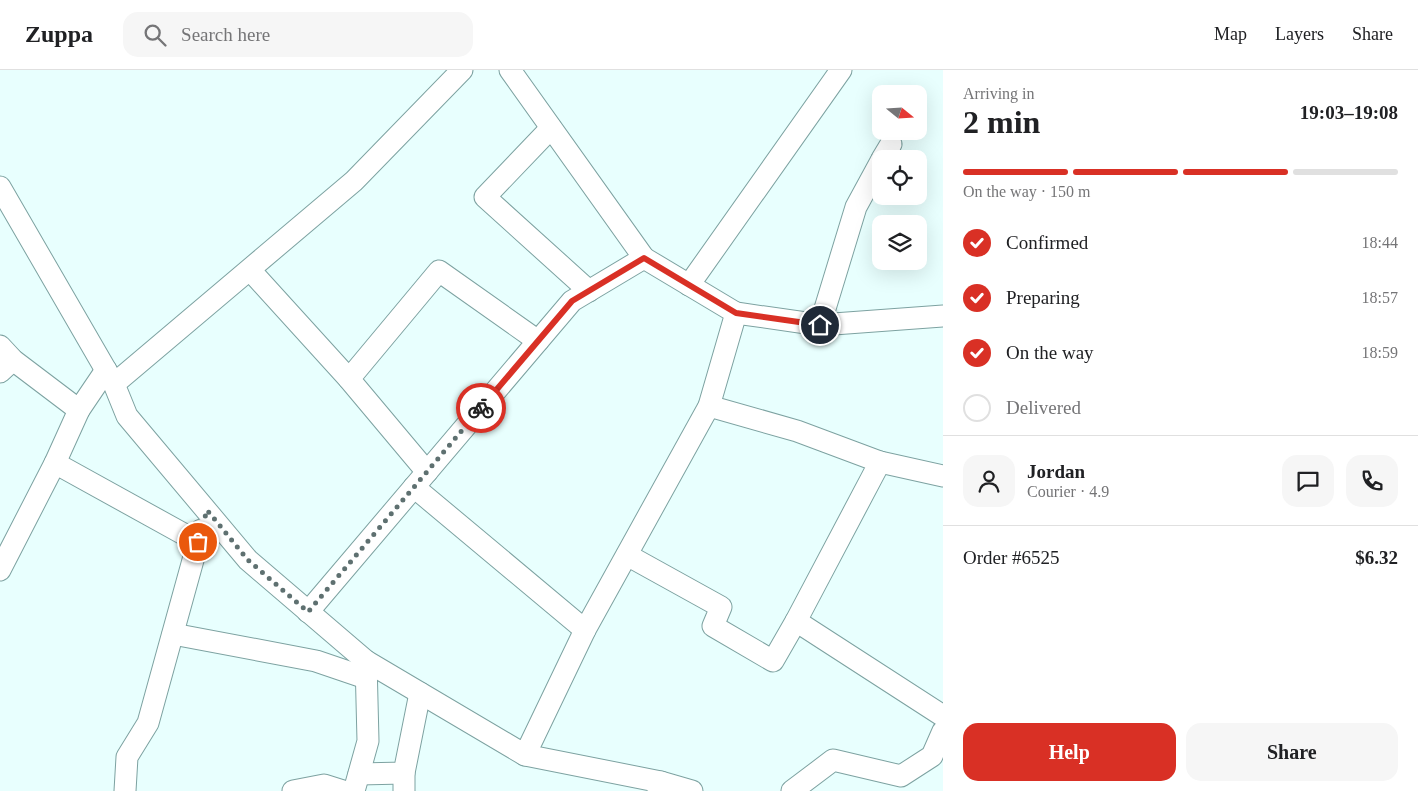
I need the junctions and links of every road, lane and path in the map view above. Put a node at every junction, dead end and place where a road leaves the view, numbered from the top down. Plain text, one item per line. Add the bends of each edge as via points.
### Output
1 (462, 70) edge
2 (510, 70) edge
3 (841, 70) edge
4 (551, 128) junction
5 (872, 178) edge
6 (0, 187) edge
7 (644, 258) junction
8 (250, 270) junction
9 (689, 285) junction
10 (589, 291) junction
11 (736, 313) junction
12 (943, 316) edge
13 (820, 325) junction
14 (538, 341) junction
15 (4, 359) edge
16 (110, 377) junction
17 (350, 379) junction
18 (709, 406) junction
19 (80, 410) junction
20 (880, 462) junction
21 (56, 463) junction
22 (943, 476) edge
23 (420, 479) junction
24 (207, 510) junction
25 (198, 542) junction
26 (627, 555) junction
27 (0, 570) edge
28 (308, 612) junction
29 (796, 622) junction
30 (585, 630) junction
31 (173, 634) junction
32 (366, 670) junction
33 (420, 693) junction
34 (943, 716) edge
35 (943, 731) edge
36 (525, 755) junction
37 (404, 782) edge
38 (357, 783) edge
39 (659, 786) edge
40 (125, 791) edge
41 (293, 791) edge
42 (343, 791) edge
43 (692, 791) edge
44 (792, 791) edge

1 - 8 street via 354,181
2 - 4 street
3 - 9 street
4 - 7 street
4 - 10 street via 485,197
5 - 13 street via 856,207
6 - 16 street
7 - 9 street
7 - 10 street
8 - 16 street
8 - 17 street
9 - 11 street
10 - 14 street via 572,301
11 - 13 street
11 - 18 street
12 - 13 street
14 - 17 street via 439,271
14 - 23 street
15 - 19 street
16 - 19 street
16 - 24 street via 127,416
17 - 23 street
18 - 20 street via 797,431
18 - 26 street
19 - 21 street
20 - 22 street
20 - 29 street
21 - 25 street
21 - 27 street
23 - 28 street
23 - 30 street
24 - 25 street
24 - 28 street via 248,560
25 - 31 street
26 - 29 street via 721,607 713,626 773,661
26 - 30 street
28 - 32 street
29 - 34 street
30 - 36 street
31 - 32 street
31 - 40 street via 148,723 126,757
32 - 33 street
32 - 38 street via 368,742
33 - 36 street
33 - 37 street
35 - 44 street via 932,756 902,776 833,760
36 - 39 street
37 - 38 street
39 - 43 street
41 - 42 street via 324,785

